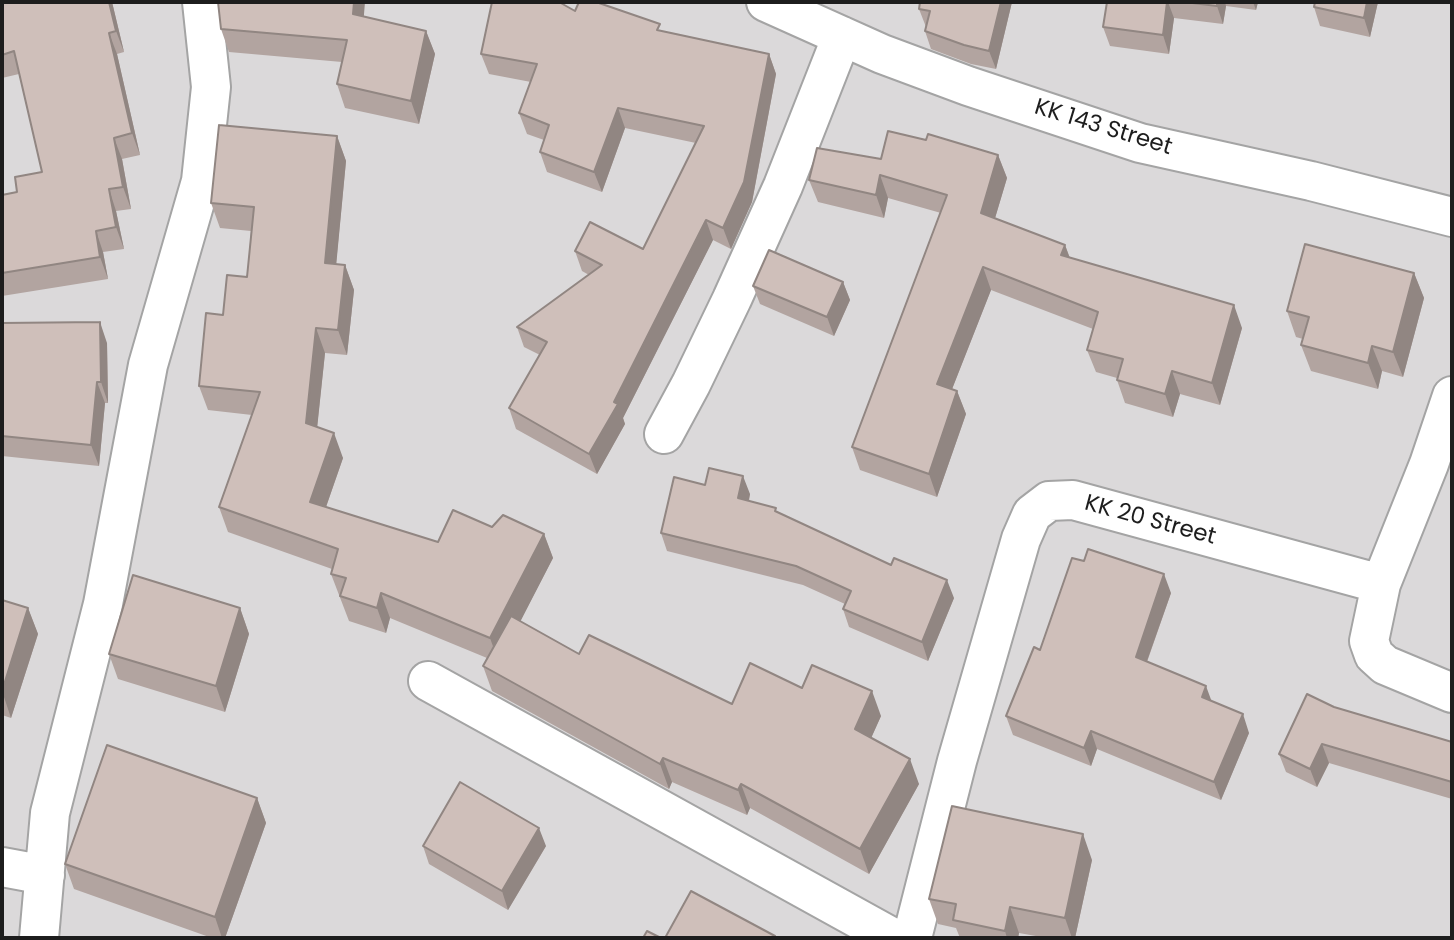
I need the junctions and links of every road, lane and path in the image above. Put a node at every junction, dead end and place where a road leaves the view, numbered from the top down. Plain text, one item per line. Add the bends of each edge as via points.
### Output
1 (202, 2) edge
2 (766, 2) edge
3 (842, 36) junction
4 (1452, 217) edge
5 (1452, 396) edge
6 (664, 434) dead end
7 (1381, 584) junction
8 (428, 681) dead end
9 (1452, 693) edge
10 (2, 867) edge
11 (45, 875) junction
12 (39, 938) edge
13 (893, 938) edge
14 (912, 938) edge

1 - 11 street via 211,87 201,181 148,365 103,604 50,813
2 - 3 street, KK 143 Street
3 - 4 street, KK 143 Street via 968,86 1140,143
3 - 6 street via 783,186
5 - 7 street
7 - 9 street via 1369,641 1374,655 1385,665
7 - 14 street, KK 20 Street via 1073,500 1049,500 1032,514 1021,539
8 - 13 street
10 - 11 street
11 - 12 street

